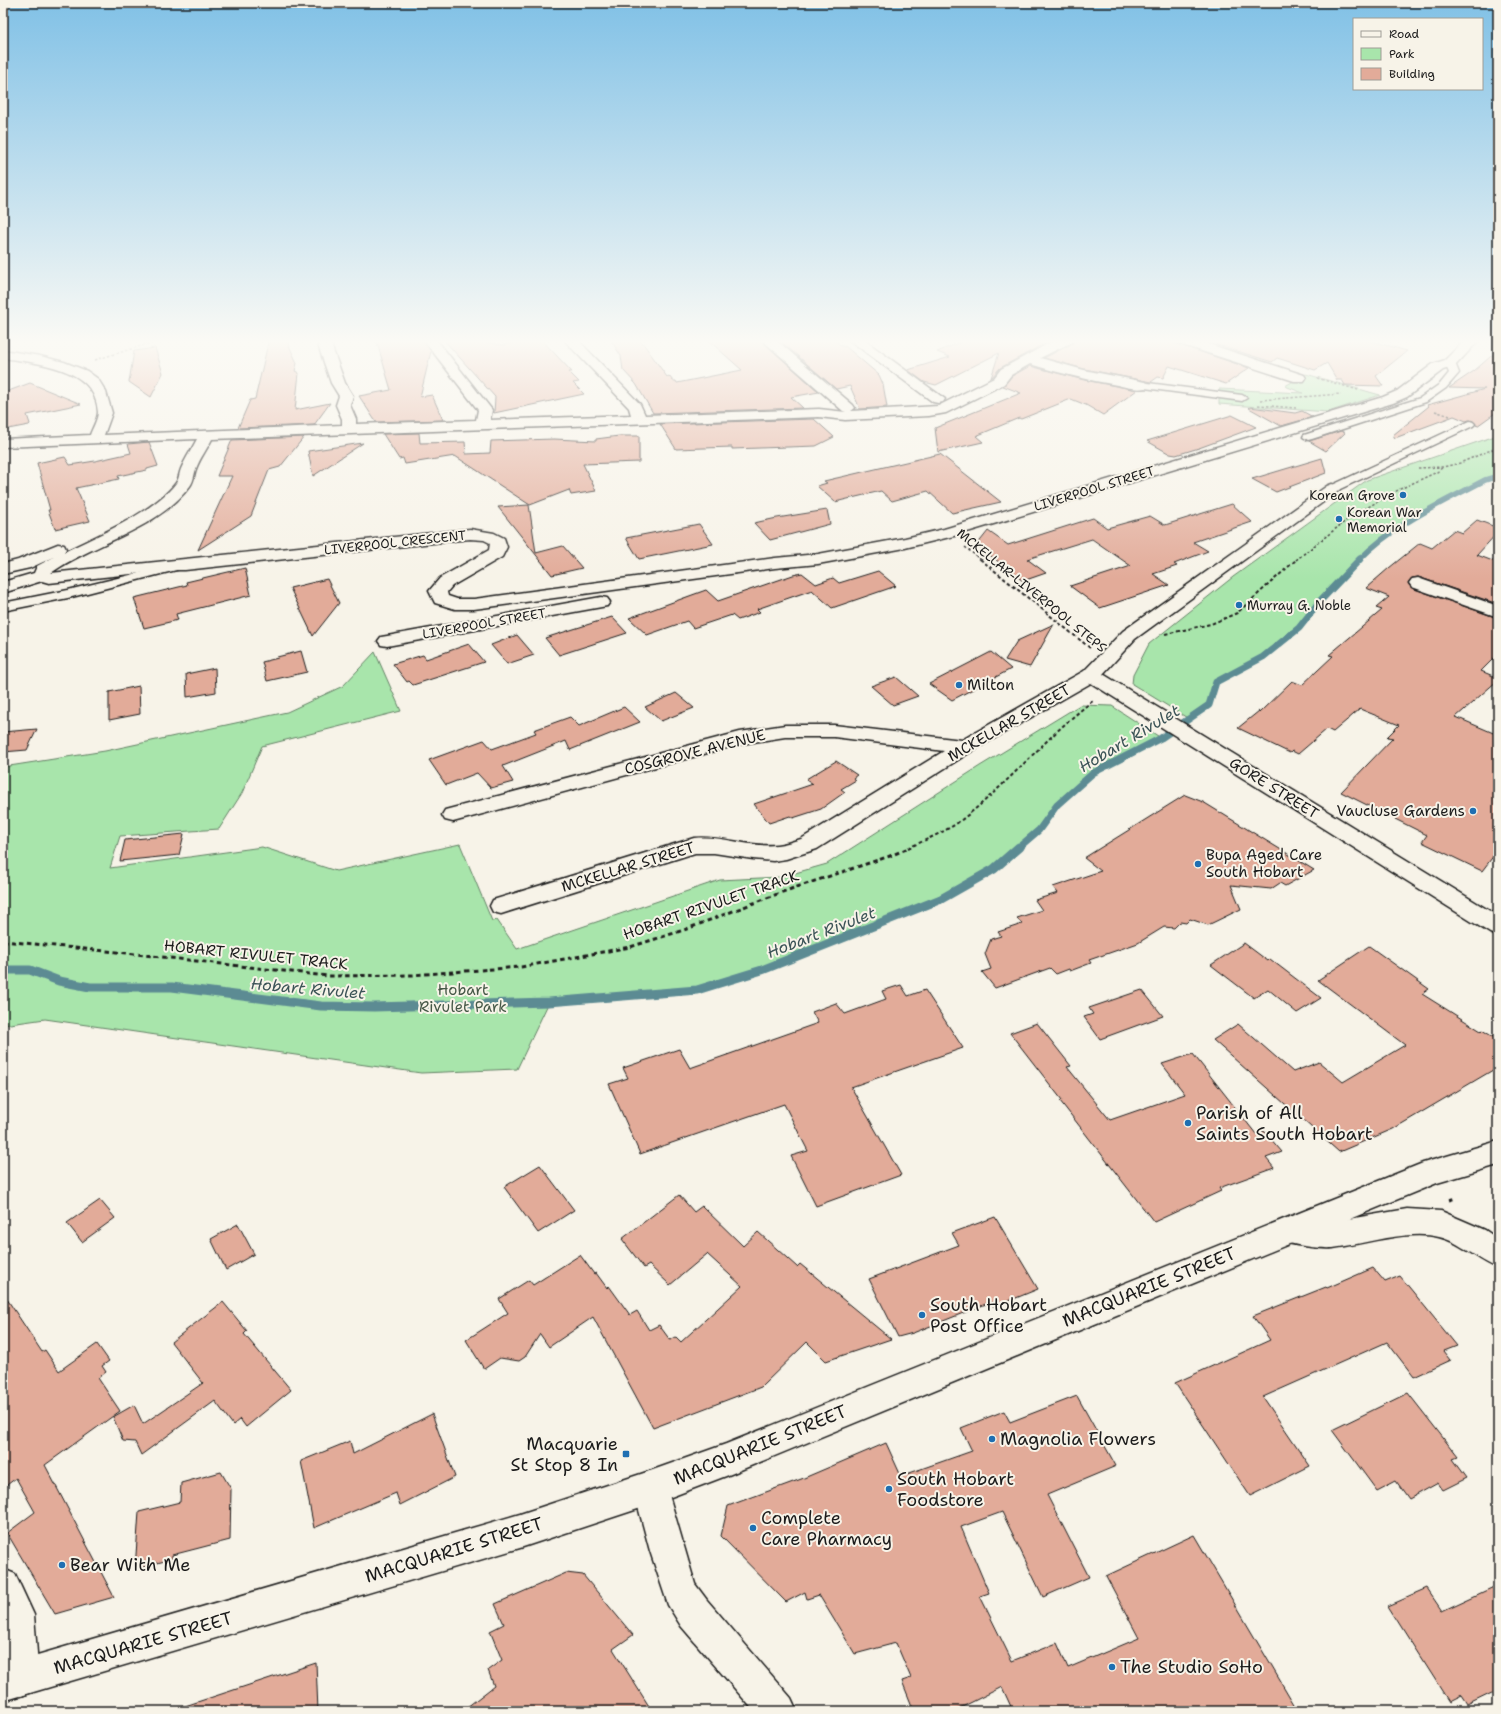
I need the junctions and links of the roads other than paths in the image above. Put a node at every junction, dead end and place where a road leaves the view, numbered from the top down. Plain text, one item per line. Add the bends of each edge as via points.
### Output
1 (94, 419) edge
2 (104, 419) edge
3 (349, 419) edge
4 (483, 419) edge
5 (666, 419) edge
6 (1325, 419) edge
7 (1364, 419) edge
8 (640, 420) joint
9 (1470, 424) road end
10 (482, 425) junction
11 (102, 426) junction
12 (349, 429) junction
13 (207, 435) junction
14 (1308, 437) dead end
15 (96, 440) junction
16 (3, 443) edge
17 (189, 468) junction
18 (1332, 490) joint
19 (796, 562) junction
20 (184, 565) junction
21 (3, 569) edge
22 (42, 576) junction
23 (1418, 582) dead end
24 (3, 588) edge
25 (600, 588) junction
26 (455, 604) joint
27 (3, 607) edge
28 (1498, 612) edge
29 (1091, 675) junction
30 (965, 747) junction
31 (453, 815) dead end
32 (501, 906) dead end
33 (1498, 927) edge
34 (1498, 1153) edge
35 (1289, 1231) junction
36 (1498, 1255) edge
37 (650, 1488) junction
38 (3, 1586) edge
39 (12, 1681) edge
40 (778, 1711) edge

1 - 11 main road
2 - 11 main road
3 - 12 main road
4 - 10 main road
5 - 8 main road
6 - 19 main road, LIVERPOOL STREET via 948,533 873,550
7 - 14 lane
8 - 10 main road
9 - 18 lane, MCKELLAR STREET
10 - 12 main road
11 - 15 main road
12 - 13 main road
13 - 15 main road
13 - 17 main road, LIVERPOOL CRESCENT
15 - 16 main road
17 - 21 main road, LIVERPOOL CRESCENT via 155,496 106,525 44,556
17 - 22 main road, LIVERPOOL CRESCENT via 185,484 163,504 89,547 51,565 43,570
18 - 29 main road, MCKELLAR STREET via 1129,635
19 - 25 main road, LIVERPOOL STREET
19 - 25 main road, LIVERPOOL STREET via 780,569 387,641 392,634 416,626
20 - 22 main road, LIVERPOOL CRESCENT via 49,578
20 - 26 main road, LIVERPOOL CRESCENT via 470,534 488,536 498,541 499,548 496,553 446,582 438,591 441,599
20 - 27 lane, LIVERPOOL CRESCENT via 68,594
22 - 24 main road, LIVERPOOL CRESCENT
23 - 28 main road
25 - 26 main road, LIVERPOOL STREET via 474,604
29 - 30 main road, MCKELLAR STREET
29 - 33 main road, GORE STREET
30 - 31 main road, COSGROVE AVENUE via 834,732 784,731 740,738
30 - 32 main road, MCKELLAR STREET via 809,844 773,853 718,844 694,846
34 - 35 main road, MACQUARIE STREET via 1444,1168
35 - 36 main road via 1331,1235 1407,1222 1441,1224 1475,1239
35 - 37 main road, MACQUARIE STREET via 726,1460
37 - 39 main road, MACQUARIE STREET via 520,1531
37 - 40 main road via 680,1593 694,1613
38 - 39 main road via 16,1615

